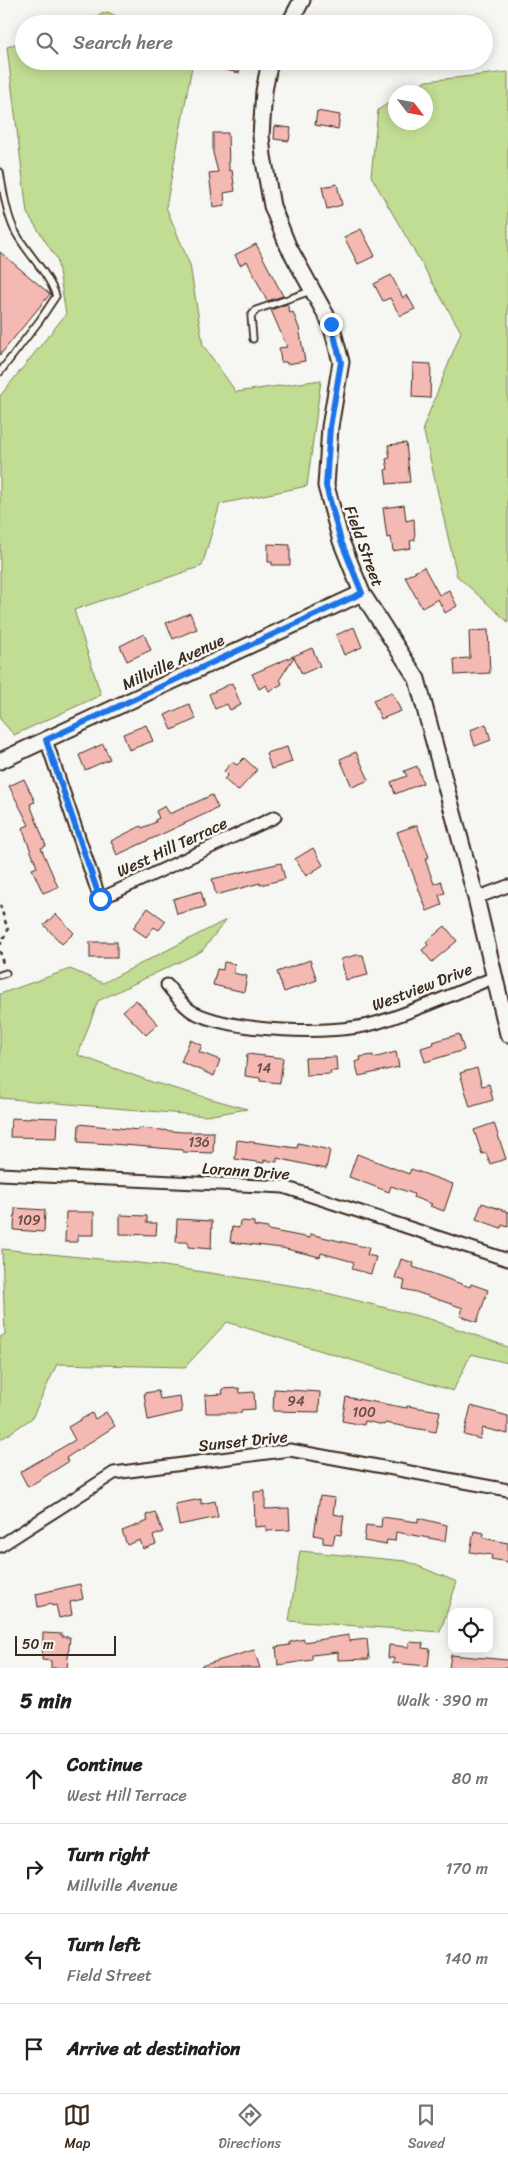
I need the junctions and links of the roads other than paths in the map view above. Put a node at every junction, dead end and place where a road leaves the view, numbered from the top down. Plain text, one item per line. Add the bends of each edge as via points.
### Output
1 (302, 0) edge
2 (294, 15) edge
3 (268, 70) edge
4 (0, 172) edge
5 (312, 290) junction
6 (253, 339) dead end
7 (0, 372) edge
8 (362, 593) junction
9 (46, 740) junction
10 (0, 761) edge
11 (275, 818) dead end
12 (508, 886) edge
13 (476, 898) junction
14 (494, 978) junction
15 (166, 985) dead end
16 (508, 1034) edge
17 (0, 1174) edge
18 (508, 1260) edge
19 (508, 1490) edge
20 (0, 1546) edge

1 - 2 street
3 - 5 street, Field Street via 261,136 272,206 288,246
4 - 7 lane via 15,232 51,282 56,296
5 - 6 lane via 256,310 251,316
5 - 8 street, Field Street via 331,324 341,362 330,427 326,486 341,541
8 - 9 street, Millville Avenue
8 - 13 street, Field Street via 417,678
9 - 10 street, Millville Avenue
9 - 11 street, West Hill Terrace via 100,899
12 - 13 street
13 - 14 street, Field Street
14 - 15 street, Westview Drive via 375,1023 292,1030 227,1024 191,1011
14 - 16 street, Field Street
17 - 18 street, Lorann Drive via 284,1187
19 - 20 street, Sunset Drive via 290,1450 114,1473

